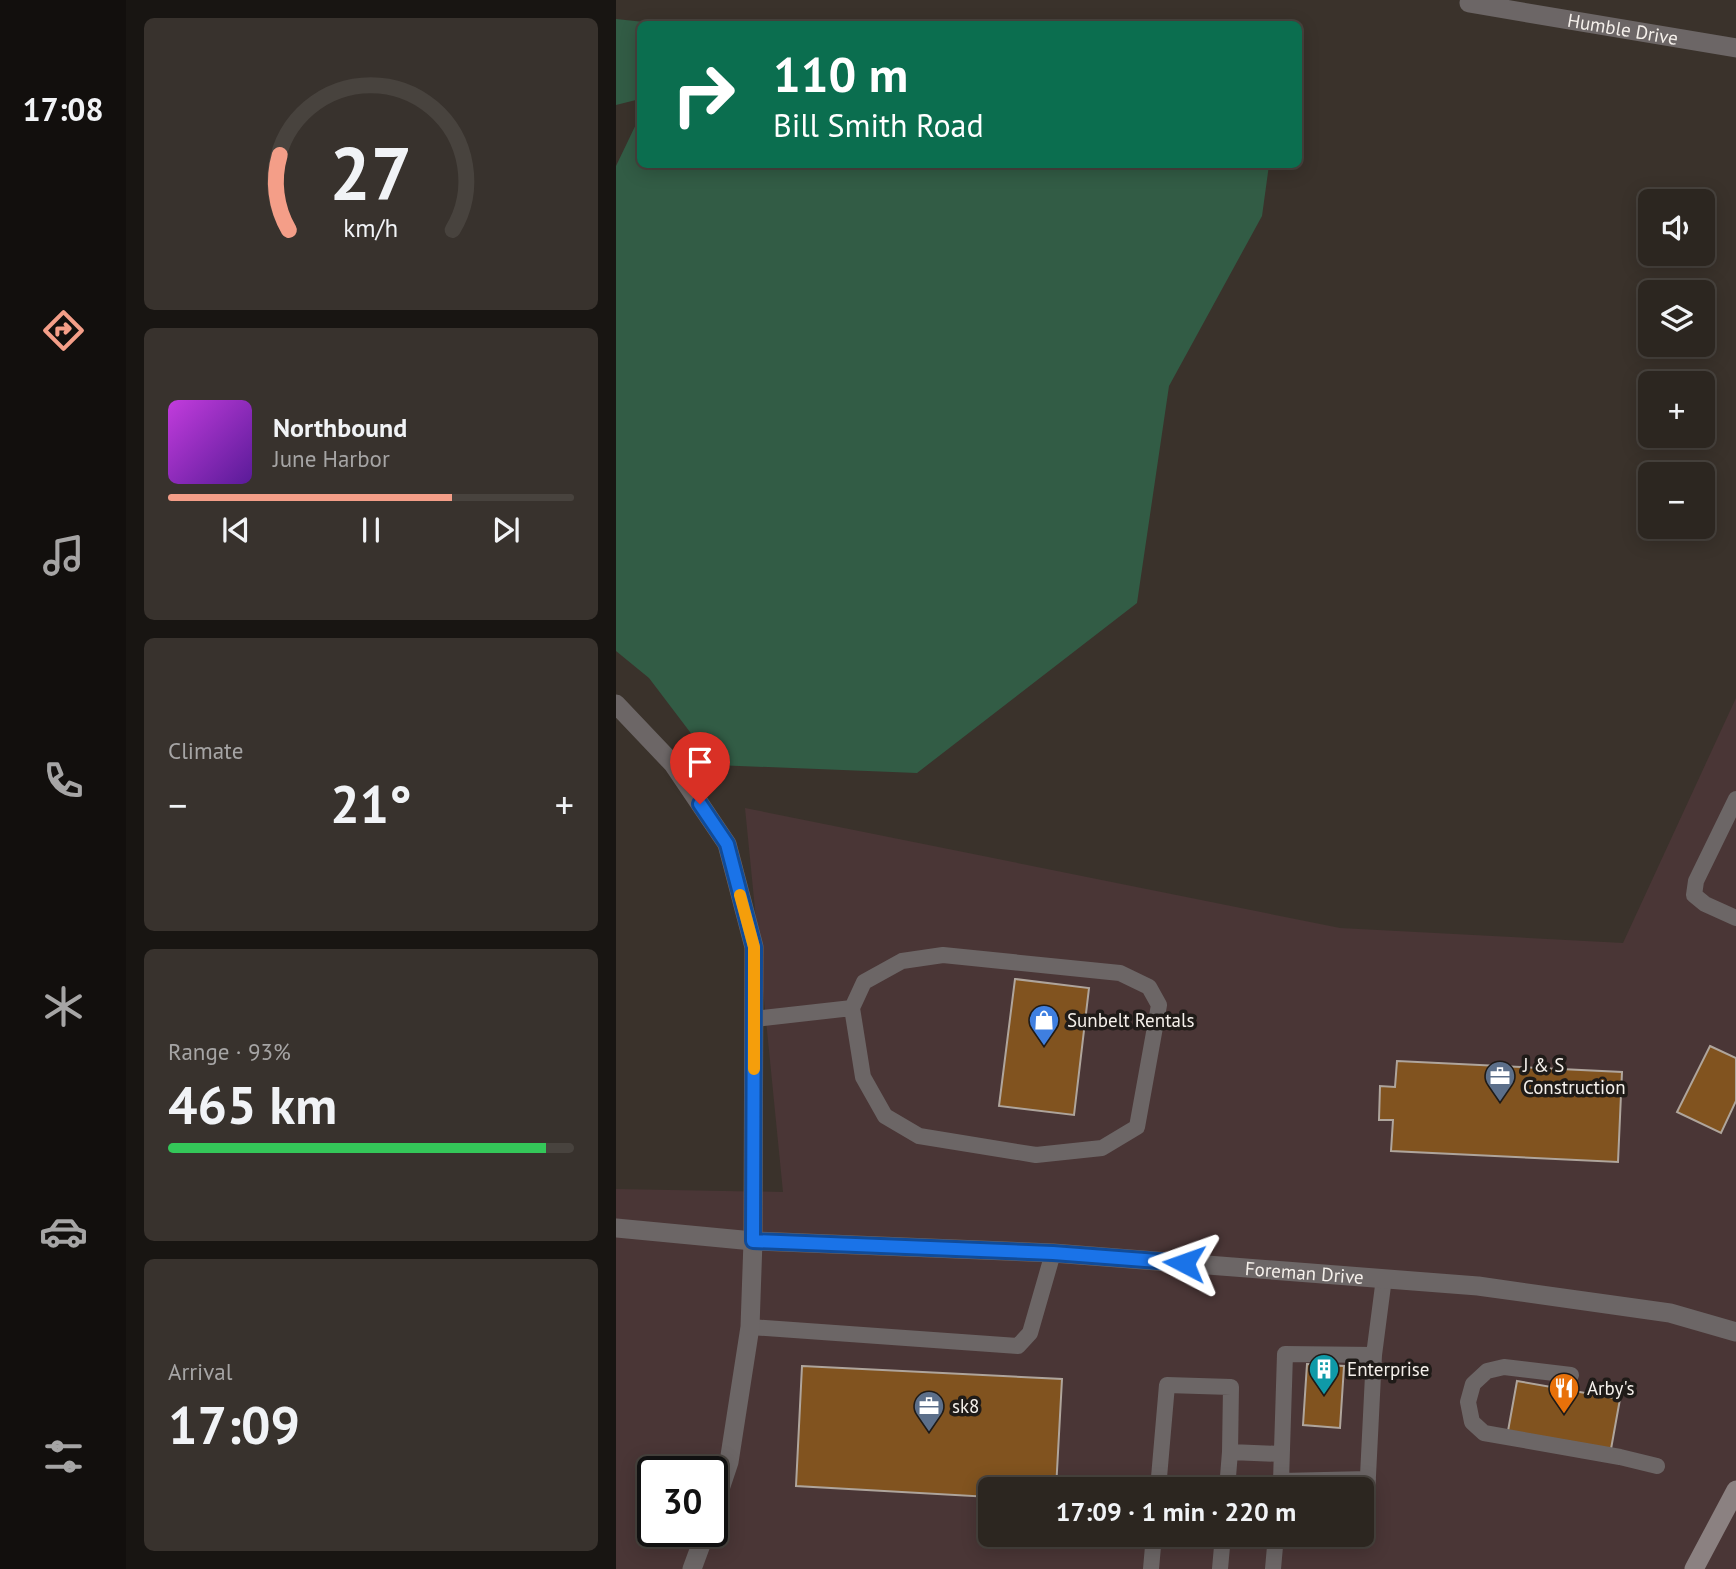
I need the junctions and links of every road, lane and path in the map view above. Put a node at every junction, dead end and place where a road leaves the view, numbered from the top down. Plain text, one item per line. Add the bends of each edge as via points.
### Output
1 (1469, 3) dead end
2 (1736, 48) edge
3 (616, 705) edge
4 (1736, 799) edge
5 (1736, 918) edge
6 (852, 1008) junction
7 (754, 1019) junction
8 (616, 1228) edge
9 (753, 1241) junction
10 (1053, 1253) junction
11 (1384, 1278) junction
12 (751, 1327) junction
13 (1736, 1332) edge
14 (1374, 1355) junction
15 (1571, 1375) dead end
16 (1230, 1451) junction
17 (1281, 1454) junction
18 (728, 1465) edge
19 (1657, 1466) dead end
20 (1159, 1477) edge
21 (1228, 1477) edge
22 (1280, 1477) edge
23 (1368, 1477) edge
24 (1736, 1490) edge
25 (700, 1547) edge
26 (1153, 1547) edge
27 (1222, 1547) edge
28 (1275, 1547) edge
29 (692, 1569) edge
30 (1151, 1569) edge
31 (1220, 1569) edge
32 (1273, 1569) edge
33 (1694, 1569) edge

1 - 2 street, Humble Drive
3 - 7 street via 673,764 727,844 754,947
4 - 5 lane via 1696,881 1695,895
6 - 6 lane via 864,982 902,961 943,955 1120,973 1149,986 1159,1005 1137,1127 1102,1148 1036,1155 919,1136 885,1116 863,1077
6 - 7 lane
7 - 9 street
8 - 9 street, Foreman Drive
9 - 10 street, Foreman Drive
9 - 12 street
10 - 11 street, Foreman Drive
10 - 12 lane via 1030,1333 1018,1346
11 - 13 street, Foreman Drive via 1671,1313
11 - 14 lane
12 - 18 street
14 - 17 lane via 1285,1354
14 - 23 lane
15 - 19 lane via 1504,1367 1487,1371 1474,1384 1468,1402 1472,1422 1484,1433
16 - 17 lane
16 - 20 lane via 1231,1387 1167,1385
16 - 21 lane
17 - 22 lane
24 - 33 main road
25 - 29 street
26 - 30 lane
27 - 31 lane
28 - 32 lane

